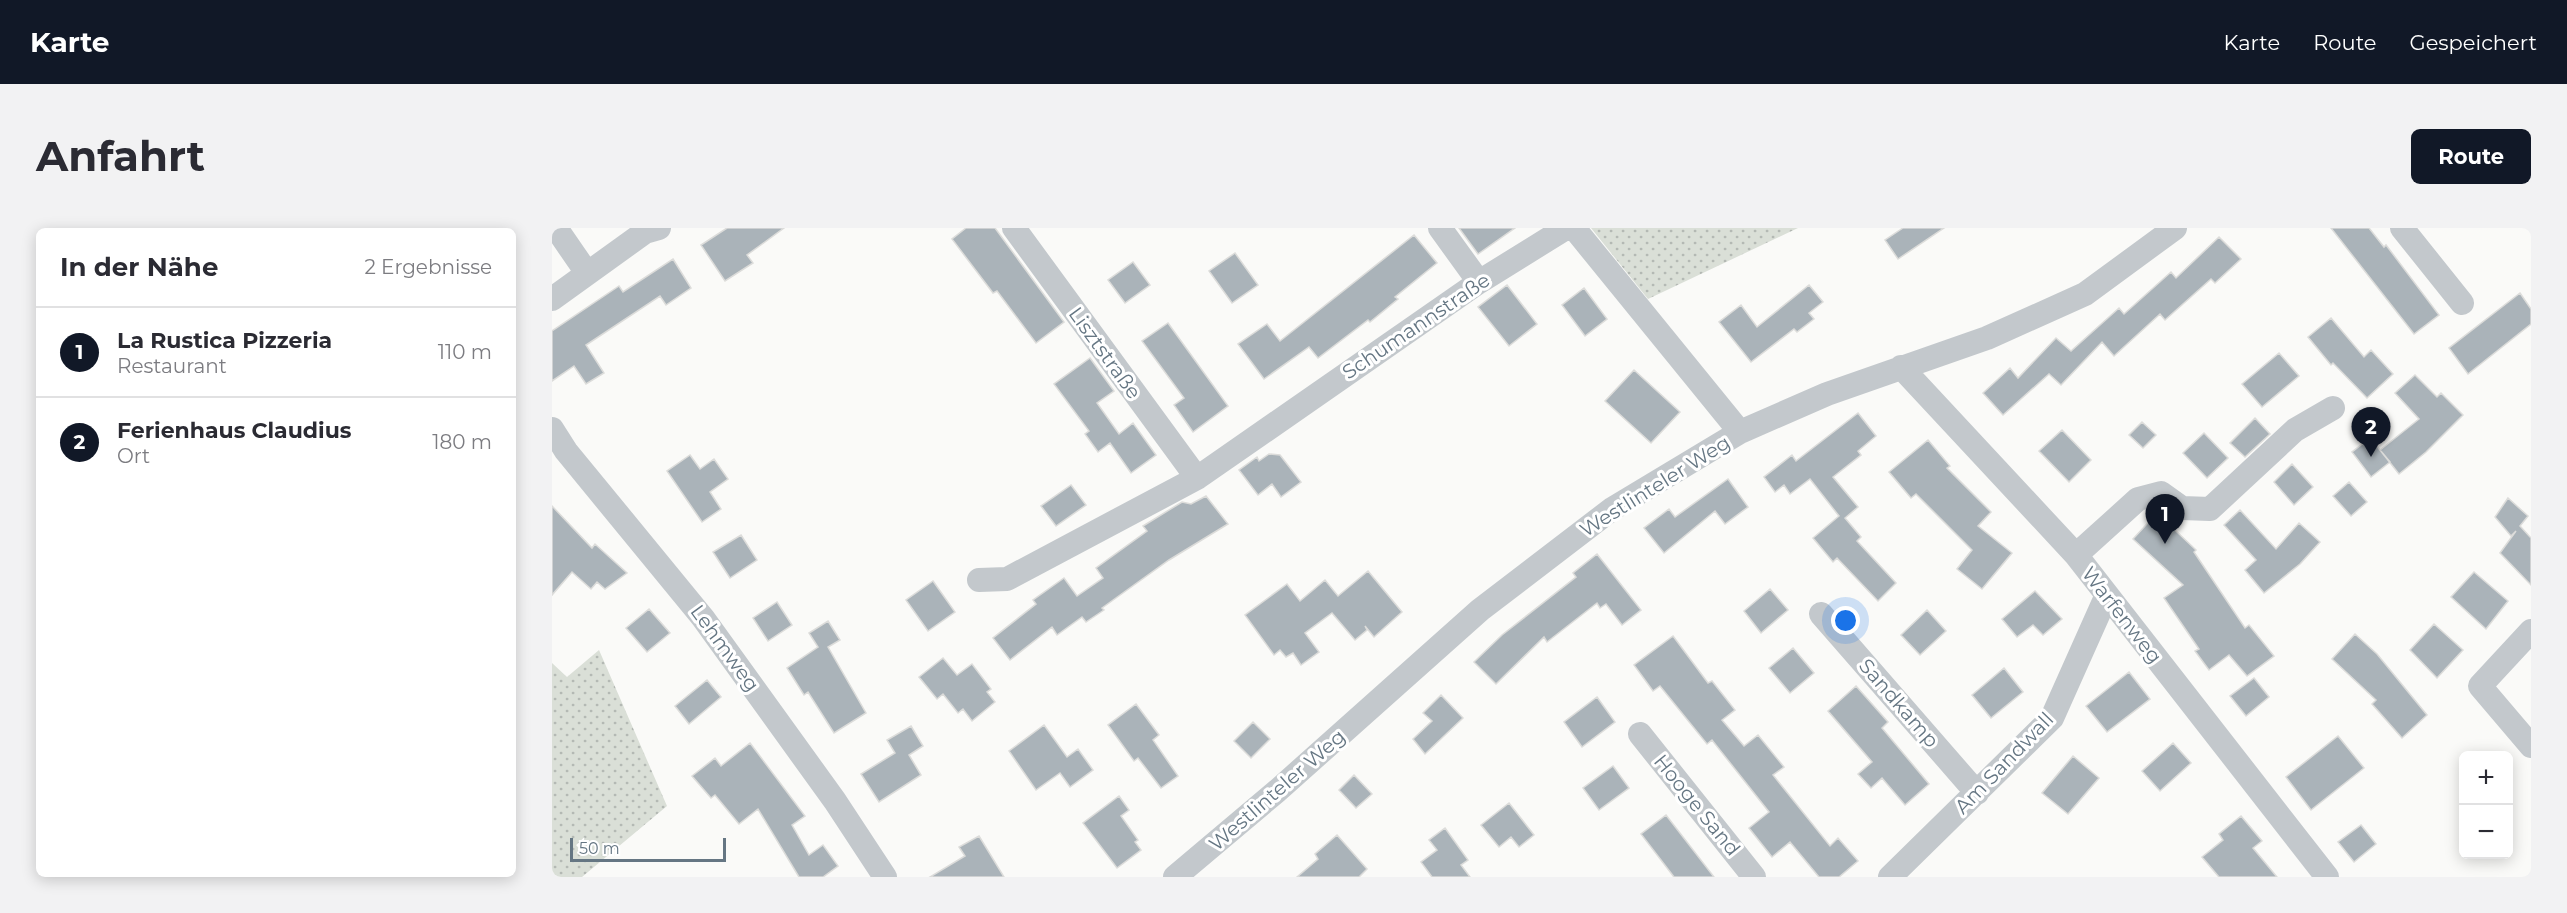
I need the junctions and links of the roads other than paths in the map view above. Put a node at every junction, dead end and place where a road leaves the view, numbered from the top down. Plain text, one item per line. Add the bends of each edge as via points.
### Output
1 (556, 228) edge
2 (659, 228) edge
3 (1014, 228) edge
4 (1440, 228) edge
5 (1566, 228) edge
6 (1574, 228) edge
7 (2175, 228) edge
8 (2402, 228) edge
9 (587, 273) junction
10 (1479, 282) junction
11 (552, 299) edge
12 (2462, 303) dead end
13 (1901, 367) junction
14 (2333, 408) dead end
15 (552, 429) edge
16 (1740, 432) junction
17 (1197, 478) junction
18 (2076, 555) junction
19 (979, 580) dead end
20 (2106, 597) junction
21 (1821, 614) dead end
22 (2531, 631) edge
23 (1640, 734) dead end
24 (2531, 746) edge
25 (1977, 793) junction
26 (885, 877) edge
27 (1175, 877) edge
28 (1754, 877) edge
29 (1890, 877) edge
30 (2327, 877) edge

1 - 9 street
2 - 9 street via 645,232
3 - 17 street, Lisztstraße
4 - 10 street
5 - 10 street, Schumannstraße
6 - 16 street
7 - 13 street, Westlinteler Weg via 2085,294 1987,338
8 - 12 street
9 - 11 street
10 - 17 street, Schumannstraße
13 - 16 street, Westlinteler Weg
13 - 18 street, Warfenweg
14 - 18 street via 2295,430 2210,510 2182,508 2161,493 2138,500
15 - 26 street, Lehmweg via 703,618
16 - 27 street, Westlinteler Weg via 1612,509 1480,610 1277,792
17 - 19 street via 1007,579
18 - 20 street, Warfenweg
20 - 25 street, Am Sandwall via 2052,718
20 - 30 street, Warfenweg
21 - 25 street, Sandkamp
22 - 24 street via 2480,686
23 - 28 street, Hooge Sand
25 - 29 street, Am Sandwall

